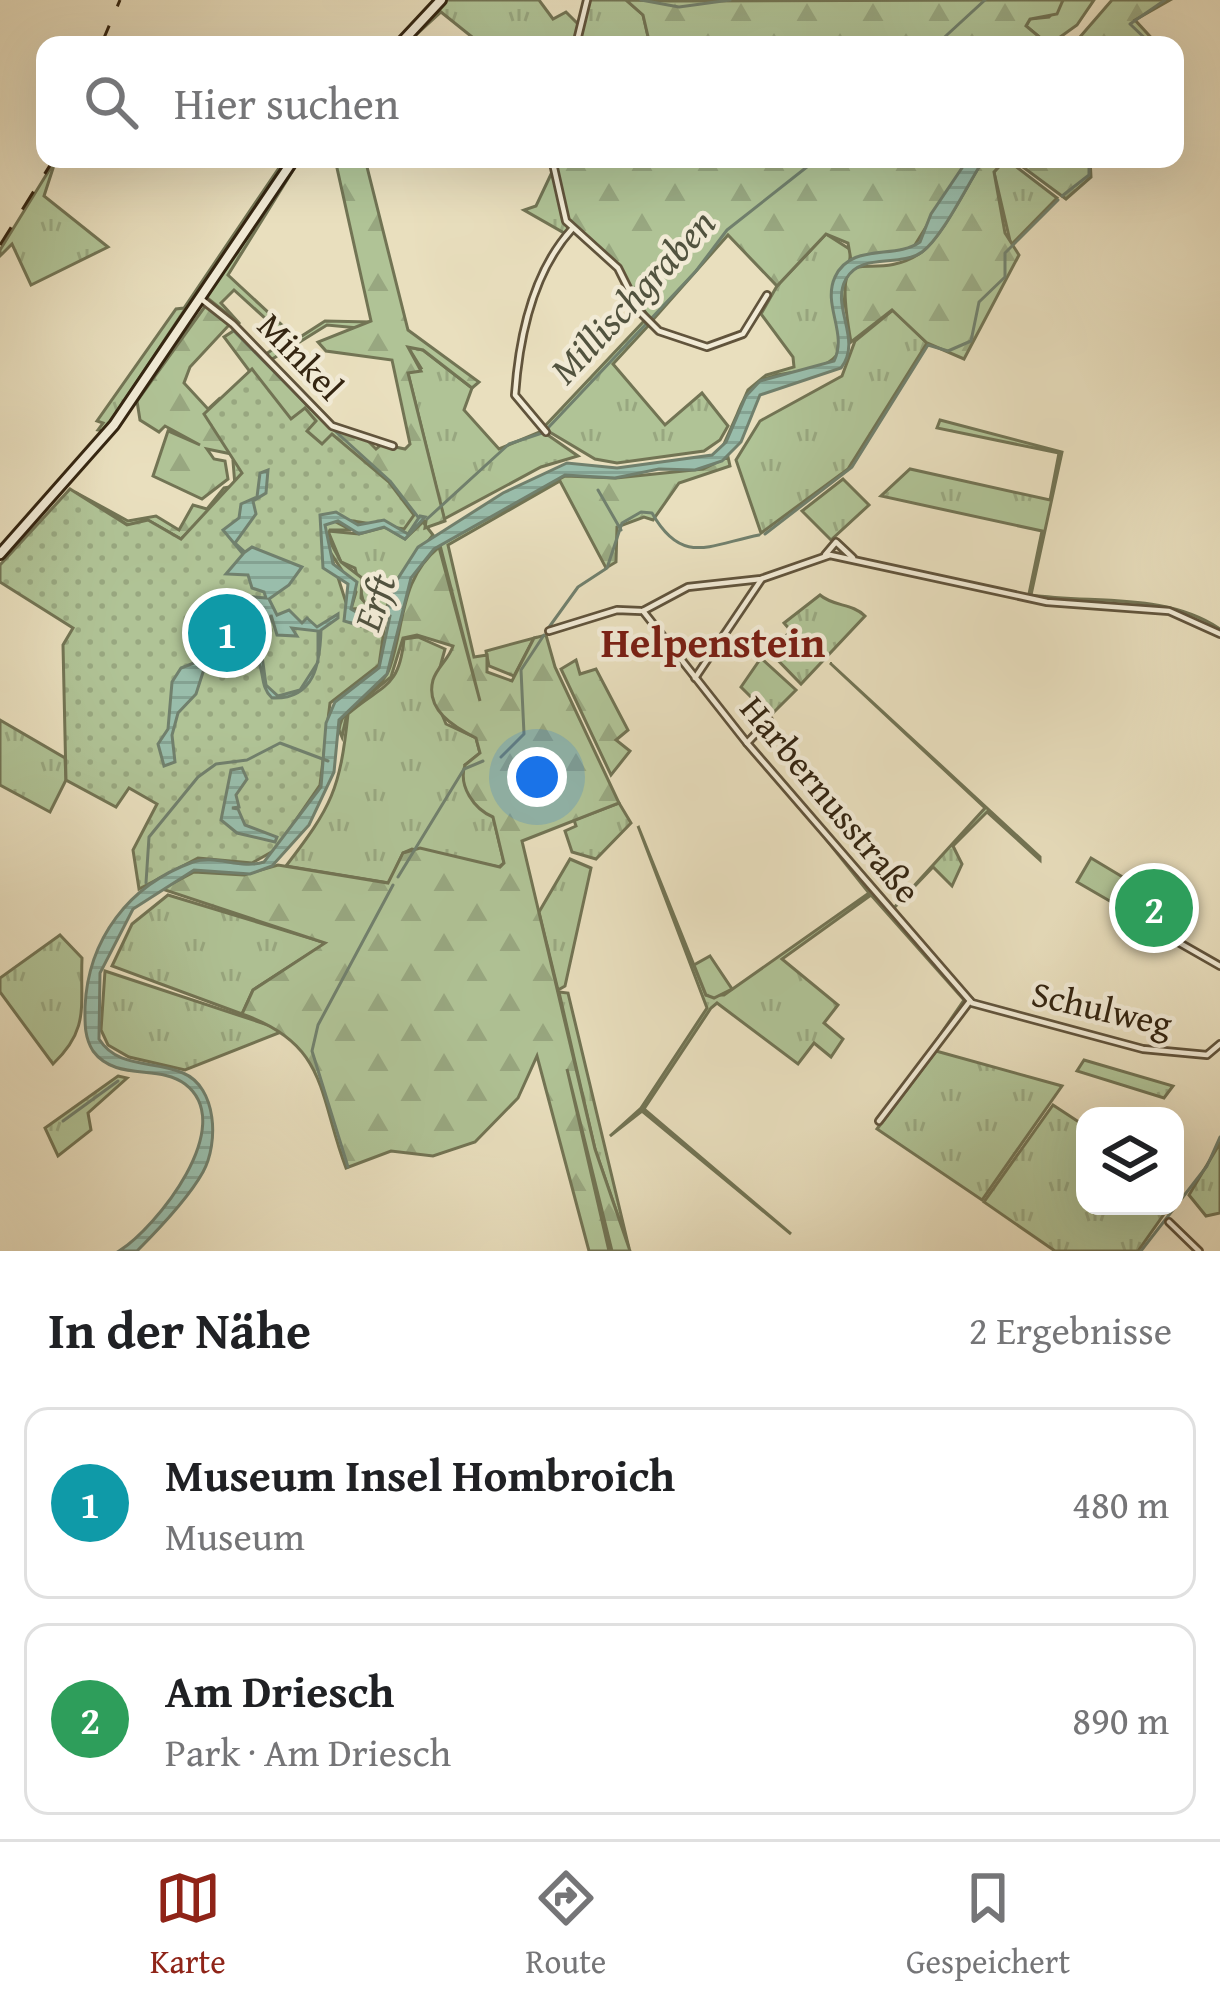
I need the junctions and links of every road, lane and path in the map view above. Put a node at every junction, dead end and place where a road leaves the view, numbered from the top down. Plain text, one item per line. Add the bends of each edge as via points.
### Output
1 (441, 0) edge
2 (587, 0) edge
3 (407, 36) edge
4 (578, 36) edge
5 (288, 168) edge
6 (554, 168) edge
7 (572, 229) junction
8 (767, 295) dead end
9 (200, 298) junction
10 (547, 432) dead end
11 (392, 446) dead end
12 (0, 554) edge
13 (825, 555) junction
14 (855, 560) junction
15 (761, 579) junction
16 (643, 611) junction
17 (549, 632) dead end
18 (1220, 634) edge
19 (695, 678) junction
20 (769, 719) dead end
21 (747, 743) junction
22 (1143, 922) dead end
23 (1220, 966) edge
24 (970, 1001) junction
25 (1220, 1044) edge
26 (880, 1121) dead end
27 (1168, 1222) dead end
28 (1199, 1251) edge

1 - 3 main road
2 - 4 street
5 - 9 main road
6 - 7 street
7 - 8 street via 618,268 648,322 682,342 707,347 743,334
7 - 10 street via 525,318 518,357 517,398
9 - 11 street, Minkel via 332,427
9 - 12 main road via 105,437
13 - 14 street
13 - 14 street via 837,542
13 - 15 street
14 - 18 street via 1047,602 1173,611
15 - 16 street via 688,587
15 - 19 street
16 - 17 street via 617,610
16 - 19 street, Harbernusstraße
19 - 21 street, Harbernusstraße
20 - 21 street
21 - 24 street, Harbernusstraße
22 - 23 street
24 - 25 street, Schulweg via 1154,1051 1207,1055
24 - 26 street
27 - 28 street

